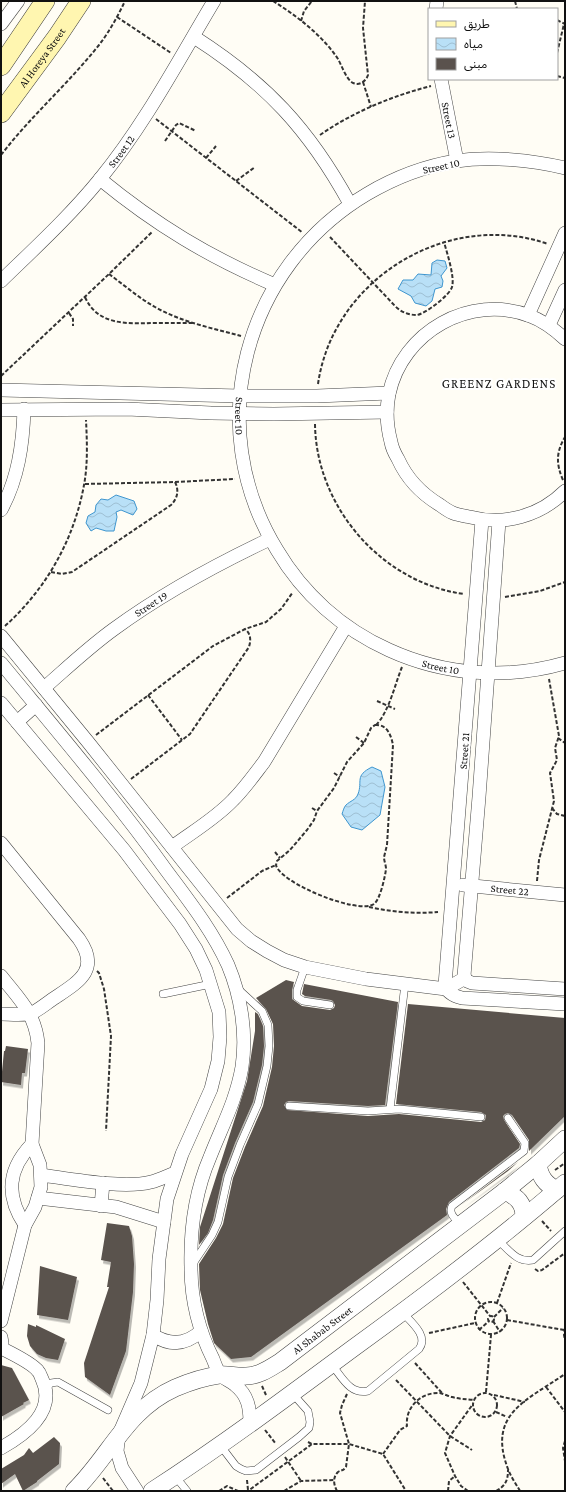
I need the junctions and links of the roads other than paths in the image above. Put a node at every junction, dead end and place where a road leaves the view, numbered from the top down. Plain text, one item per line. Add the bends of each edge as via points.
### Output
1 (18, 1) edge
2 (45, 1) edge
3 (81, 1) edge
4 (214, 1) edge
5 (1, 24) edge
6 (194, 37) junction
7 (1, 66) edge
8 (441, 81) edge
9 (1, 114) edge
10 (457, 161) junction
11 (565, 168) edge
12 (100, 179) junction
13 (350, 204) junction
14 (565, 233) edge
15 (1, 281) edge
16 (275, 285) junction
17 (565, 290) edge
18 (528, 315) junction
19 (549, 325) junction
20 (565, 339) edge
21 (1, 390) edge
22 (390, 393) junction
23 (240, 396) junction
24 (24, 409) junction
25 (1, 410) edge
26 (387, 412) junction
27 (239, 413) junction
28 (565, 491) edge
29 (1, 510) edge
30 (482, 520) junction
31 (499, 521) junction
32 (270, 539) junction
33 (346, 626) junction
34 (1, 636) edge
35 (1, 663) edge
36 (565, 664) edge
37 (470, 672) junction
38 (488, 674) junction
39 (44, 688) junction
40 (1, 703) edge
41 (36, 705) junction
42 (17, 722) junction
43 (1, 843) edge
44 (172, 847) junction
45 (454, 884) junction
46 (472, 886) junction
47 (565, 895) edge
48 (305, 967) junction
49 (465, 974) junction
50 (1, 976) edge
51 (211, 984) junction
52 (405, 984) junction
53 (445, 985) junction
54 (235, 986) junction
55 (565, 989) edge
56 (163, 994) dead end
57 (565, 1004) edge
58 (330, 1005) dead end
59 (1, 1014) edge
60 (31, 1014) junction
61 (289, 1106) dead end
62 (390, 1109) junction
63 (481, 1117) dead end
64 (508, 1118) dead end
65 (565, 1139) edge
66 (32, 1144) junction
67 (538, 1164) junction
68 (174, 1173) junction
69 (41, 1176) junction
70 (103, 1183) junction
71 (563, 1185) edge
72 (505, 1191) junction
73 (38, 1198) junction
74 (101, 1206) junction
75 (529, 1213) junction
76 (164, 1222) junction
77 (25, 1225) junction
78 (461, 1225) junction
79 (565, 1231) edge
80 (498, 1240) junction
81 (191, 1267) junction
82 (402, 1312) junction
83 (1, 1321) edge
84 (201, 1331) junction
85 (153, 1335) junction
86 (1, 1337) edge
87 (1, 1347) edge
88 (331, 1364) junction
89 (221, 1375) junction
90 (46, 1388) junction
91 (292, 1393) junction
92 (108, 1410) dead end
93 (250, 1423) junction
94 (119, 1434) junction
95 (220, 1445) junction
96 (1, 1448) edge
97 (176, 1476) junction
98 (74, 1491) edge
99 (137, 1491) edge
100 (152, 1491) edge
101 (187, 1491) edge

1 - 5 street
2 - 7 main road
3 - 9 main road, Al Horeya Street
4 - 6 street, Street 12
6 - 12 street, Street 12 via 147,112
6 - 13 street via 248,74 295,121 334,175
8 - 10 street, Street 13
10 - 11 street, Street 10 via 525,161
10 - 13 street, Street 10 via 419,170 383,184
12 - 15 street, Street 12 via 53,231
12 - 16 street via 160,224 221,261
13 - 16 street, Street 10 via 310,238
14 - 18 street
16 - 23 street, Street 10 via 251,338
17 - 19 street
18 - 19 street
18 - 22 street via 484,309 441,322 408,352 396,372
19 - 20 street
21 - 23 street
22 - 23 street
22 - 26 street
23 - 27 street, Street 10
24 - 25 street
24 - 27 street
24 - 29 street via 20,458 14,481
26 - 27 street
26 - 30 street via 391,443 404,472 425,496 452,512
27 - 32 street, Street 10 via 241,446 247,478
28 - 31 street via 556,500 529,515
30 - 31 street
30 - 37 street, Street 21
31 - 38 street, Street 21
32 - 33 street, Street 10 via 299,582
32 - 39 street, Street 19 via 202,573 150,604 113,630
33 - 37 street, Street 10 via 405,657 437,667
33 - 44 street via 264,762 249,782 213,818
34 - 39 street
35 - 41 street
36 - 38 street, Street 10 via 518,673
37 - 38 street, Street 10
37 - 45 street, Street 21
38 - 46 street, Street 21
39 - 44 street
40 - 42 street
41 - 42 street
41 - 54 street via 140,834 194,909 214,938
42 - 51 street via 124,850 180,924 196,949
43 - 60 street via 86,949 88,961 85,974 77,983
44 - 48 street via 237,929 267,951
45 - 46 street, Street 22
45 - 53 street, Street 21
46 - 47 street, Street 22
46 - 49 street, Street 21
48 - 52 street
48 - 58 lane via 297,997 303,1001
49 - 53 street
49 - 55 street via 472,983
50 - 60 street
51 - 56 lane
51 - 68 street via 218,1012 218,1061 211,1089
52 - 53 street
52 - 62 lane
53 - 57 street via 450,993 462,998
54 - 81 street via 243,1034 242,1066 234,1100 200,1183 191,1230
54 - 81 lane via 262,1011 268,1025 267,1066 258,1104 228,1177 218,1222
59 - 60 street
60 - 66 street via 37,1029 38,1043
61 - 62 lane via 368,1111
62 - 63 lane
64 - 78 lane via 525,1143 524,1151 455,1202 450,1210 451,1214
65 - 67 street, Al Shabab Street
66 - 69 street via 40,1165
66 - 77 street via 17,1164 11,1188 17,1214
67 - 71 street via 539,1173 549,1186
67 - 72 street, Al Shabab Street
68 - 70 street via 151,1182
68 - 76 street
69 - 70 street
69 - 73 street
70 - 74 street
71 - 75 street
72 - 75 street via 514,1196
72 - 78 street, Al Shabab Street
73 - 74 street
73 - 77 street
74 - 76 street via 116,1207
75 - 80 street
76 - 85 street
77 - 83 street
78 - 89 street, Al Shabab Street via 280,1362 262,1381 247,1376
79 - 80 lane via 533,1260 521,1260
80 - 82 street
81 - 84 street via 193,1294
82 - 88 street
82 - 88 lane via 421,1334 423,1345 368,1391 358,1392 350,1388
84 - 85 street via 182,1343 166,1342
84 - 89 street
85 - 94 street via 141,1383
86 - 87 street
87 - 90 street via 38,1371
88 - 91 street
89 - 93 street via 245,1395 250,1409
89 - 94 street, Al Shabab Street via 197,1380 153,1401
90 - 92 lane via 51,1383 58,1382
90 - 96 street via 45,1408 35,1424
91 - 93 street
91 - 95 lane via 308,1411 308,1428 256,1470 236,1466
93 - 95 street
94 - 98 street, Al Shabab Street via 101,1462
94 - 99 street via 117,1451 122,1468
95 - 97 street
97 - 100 street
97 - 101 lane

